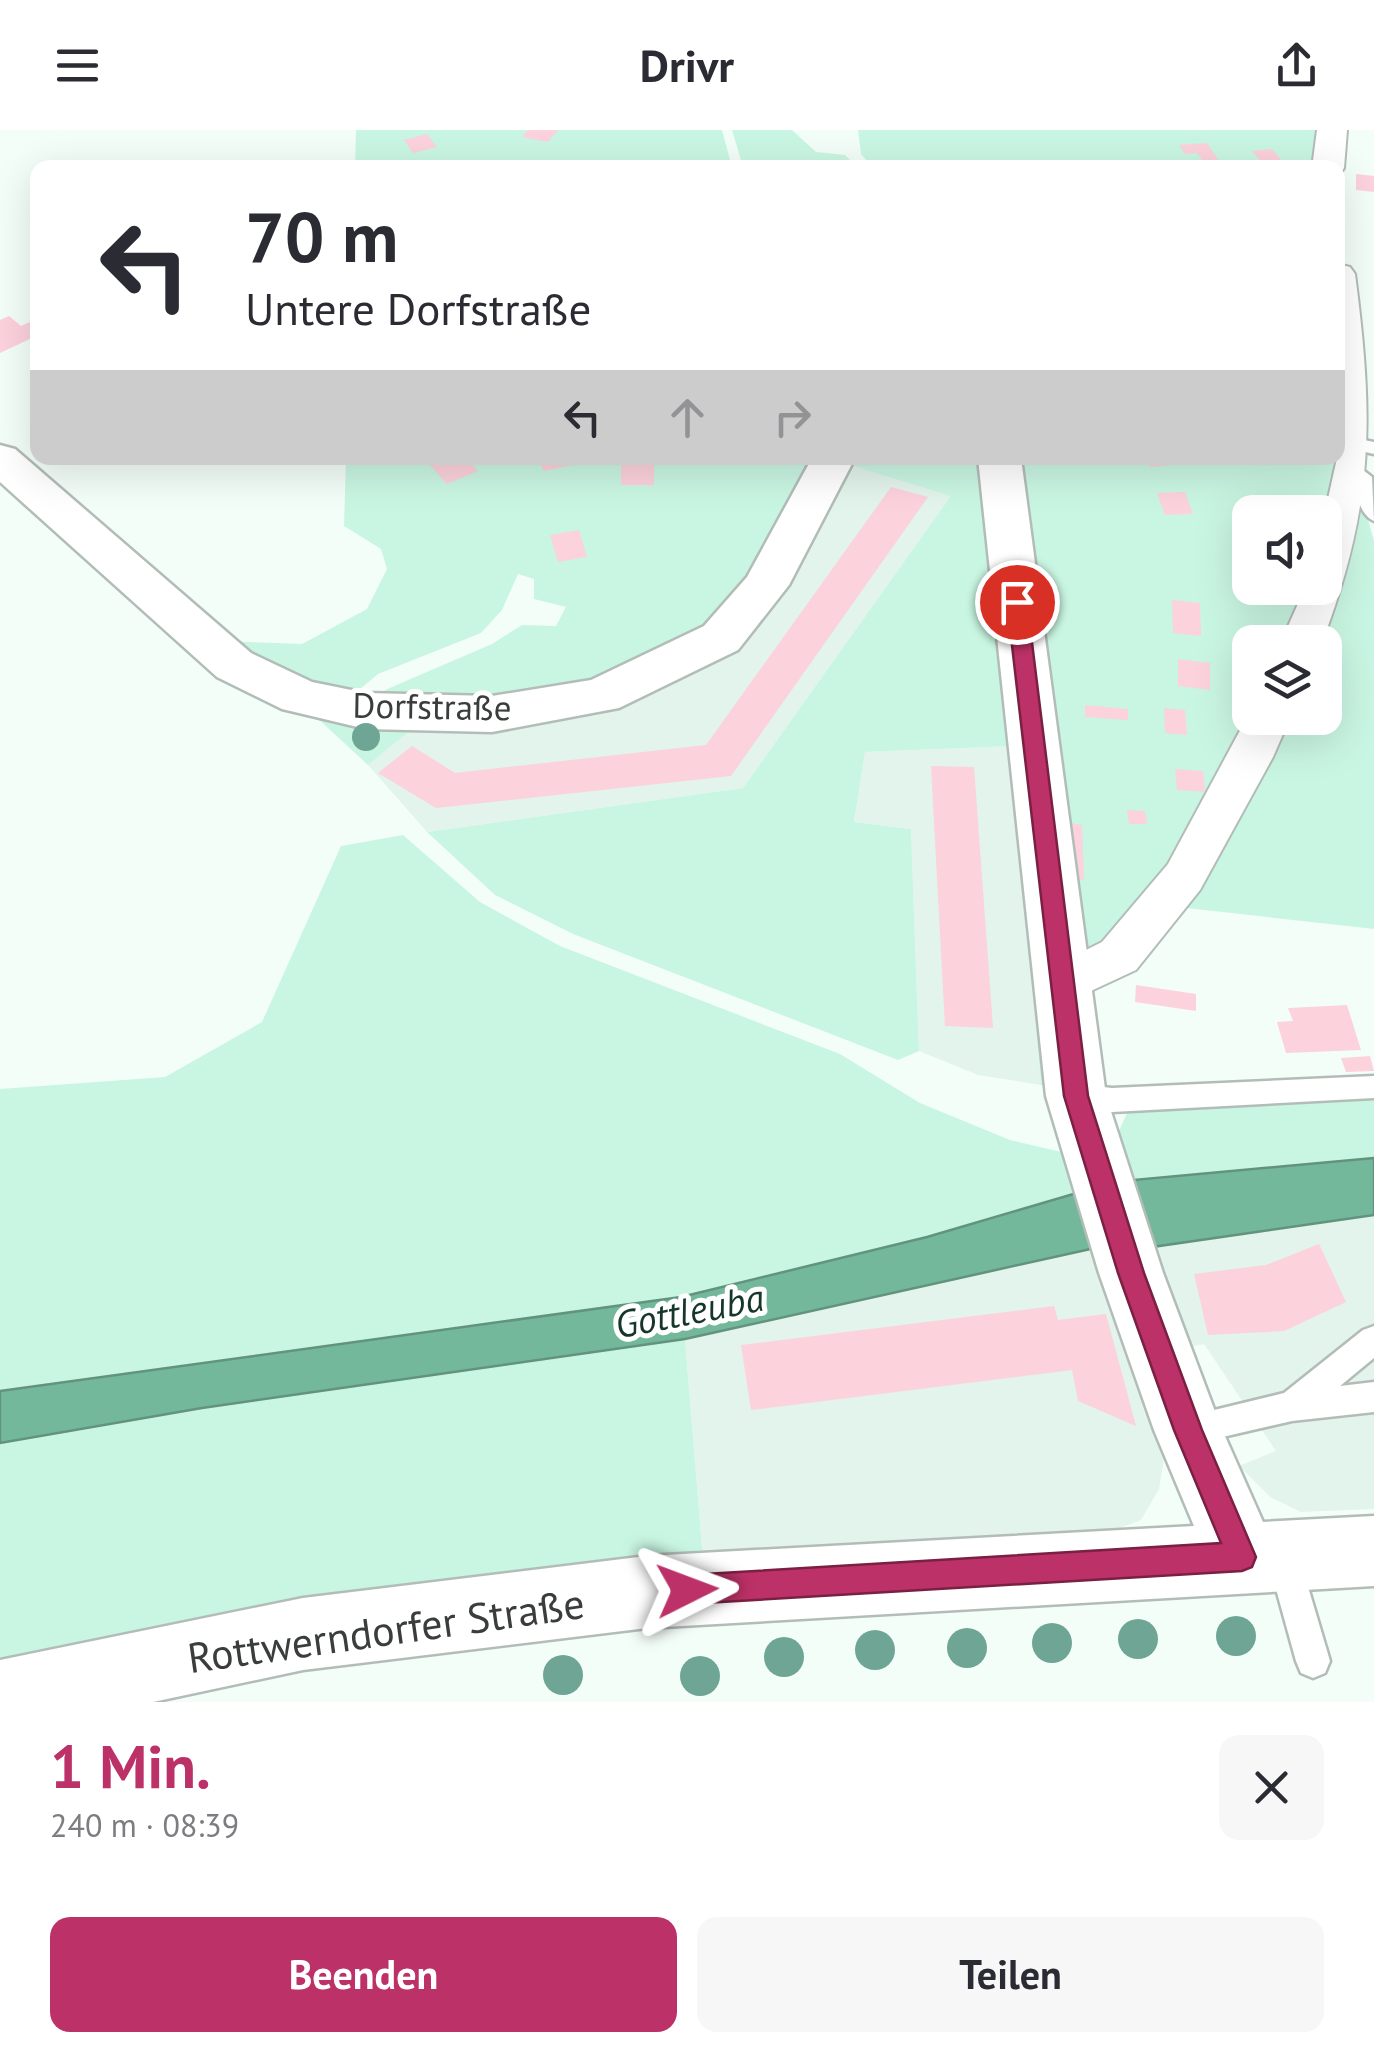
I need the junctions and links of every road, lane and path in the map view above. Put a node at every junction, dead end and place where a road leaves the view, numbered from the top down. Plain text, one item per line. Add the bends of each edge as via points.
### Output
1 (1332, 130) edge
2 (1329, 160) edge
3 (1345, 312) edge
4 (1362, 454) edge
5 (0, 458) edge
6 (830, 465) edge
7 (1000, 465) edge
8 (1374, 514) edge
9 (1342, 531) edge
10 (1261, 735) edge
11 (1065, 983) junction
12 (1374, 1088) edge
13 (1082, 1115) junction
14 (1374, 1340) edge
15 (1374, 1397) edge
16 (1292, 1406) junction
17 (1188, 1430) junction
18 (1374, 1551) edge
19 (1262, 1556) junction
20 (1313, 1661) dead end
21 (0, 1698) edge

1 - 2 street
3 - 4 street
4 - 8 lane
4 - 9 street
5 - 6 street, Dorfstraße via 234,665 300,697 366,712 492,714 601,696 721,638 766,585
7 - 11 street
10 - 11 street via 1184,877 1119,956
11 - 13 street
12 - 13 lane via 1112,1100
13 - 17 street
14 - 16 lane
15 - 16 lane
16 - 17 lane
17 - 19 street
18 - 19 street, Rottwerndorfer Straße
19 - 20 lane
19 - 21 street, Rottwerndorfer Straße via 647,1592 303,1634

